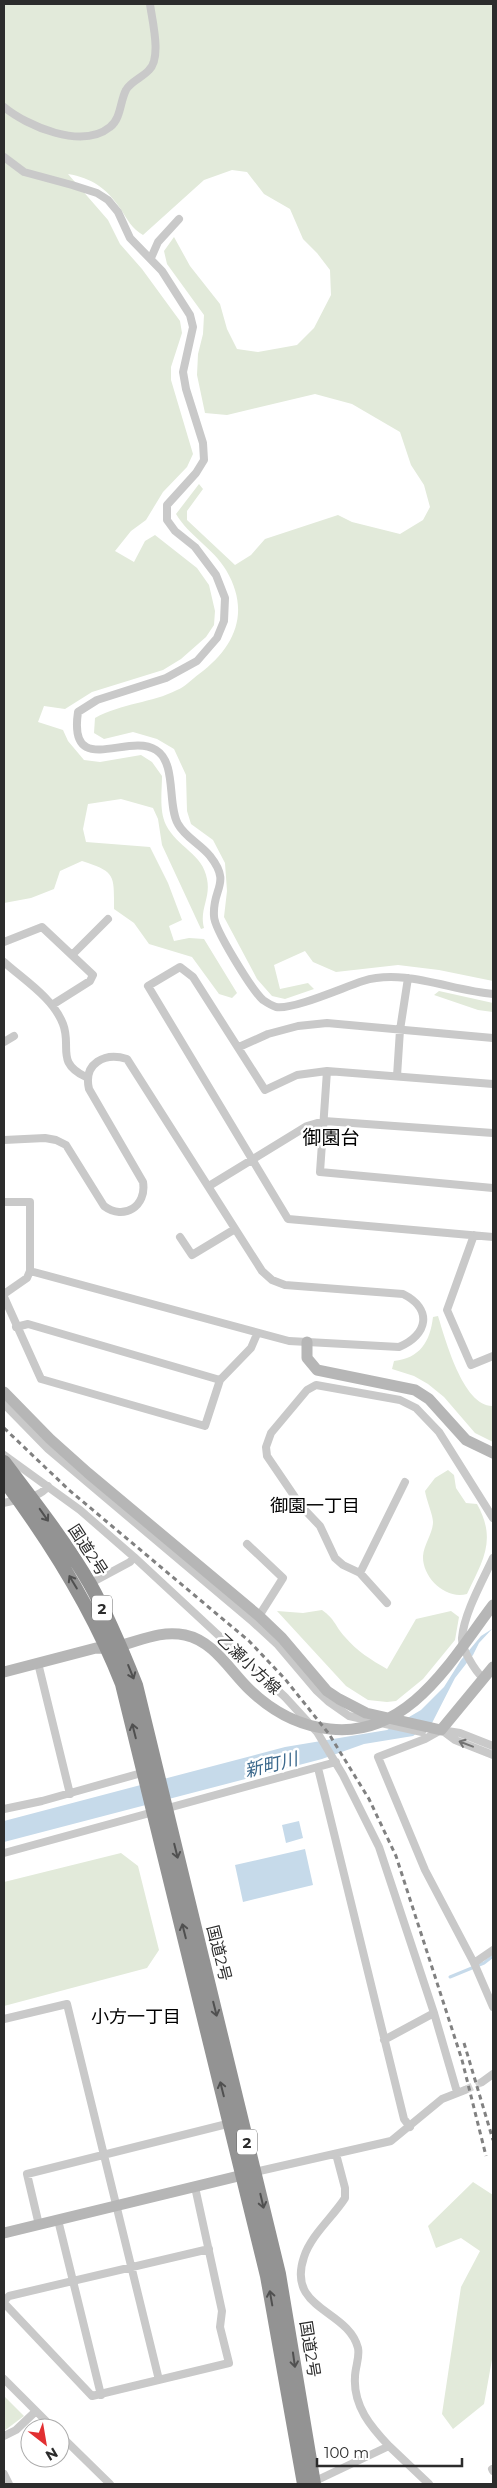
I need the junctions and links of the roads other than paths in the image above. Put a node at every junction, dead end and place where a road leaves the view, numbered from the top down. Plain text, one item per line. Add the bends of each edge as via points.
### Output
1 (150, 4) edge
2 (4, 107) edge
3 (4, 157) edge
4 (179, 219) dead end
5 (151, 258) junction
6 (108, 919) dead end
7 (4, 942) edge
8 (72, 955) junction
9 (4, 962) edge
10 (408, 978) junction
11 (493, 994) edge
12 (52, 1005) junction
13 (400, 1030) junction
14 (14, 1036) dead end
15 (493, 1038) edge
16 (4, 1042) edge
17 (239, 1047) junction
18 (327, 1071) junction
19 (397, 1076) junction
20 (86, 1078) junction
21 (493, 1084) edge
22 (324, 1121) junction
23 (493, 1133) edge
24 (4, 1140) edge
25 (251, 1159) junction
26 (209, 1186) junction
27 (493, 1188) edge
28 (4, 1202) edge
29 (235, 1229) junction
30 (474, 1235) junction
31 (180, 1237) dead end
32 (493, 1237) edge
33 (30, 1271) junction
34 (4, 1296) edge
35 (16, 1326) junction
36 (257, 1334) junction
37 (308, 1342) junction
38 (493, 1356) edge
39 (220, 1380) junction
40 (4, 1392) edge
41 (4, 1404) edge
42 (493, 1453) edge
43 (4, 1455) edge
44 (4, 1462) edge
45 (4, 1480) edge
46 (405, 1482) dead end
47 (48, 1486) junction
48 (24, 1498) junction
49 (4, 1502) edge
50 (493, 1518) edge
51 (247, 1544) dead end
52 (134, 1558) junction
53 (493, 1558) edge
54 (360, 1573) junction
55 (89, 1584) junction
56 (387, 1603) dead end
57 (493, 1605) edge
58 (258, 1616) junction
59 (114, 1647) junction
60 (38, 1663) junction
61 (493, 1667) edge
62 (4, 1672) edge
63 (480, 1676) junction
64 (432, 1730) junction
65 (493, 1746) edge
66 (493, 1755) edge
67 (334, 1760) junction
68 (318, 1768) junction
69 (150, 1775) junction
70 (70, 1794) junction
71 (160, 1808) junction
72 (4, 1809) edge
73 (4, 1853) edge
74 (493, 1950) edge
75 (474, 1963) junction
76 (493, 2007) edge
77 (434, 2013) junction
78 (4, 2019) edge
79 (384, 2040) junction
80 (493, 2074) edge
81 (482, 2082) tunnel mouth
82 (231, 2123) junction
83 (410, 2127) junction
84 (336, 2154) junction
85 (105, 2155) junction
86 (249, 2173) junction
87 (195, 2187) junction
88 (117, 2206) junction
89 (58, 2220) junction
90 (39, 2224) junction
91 (4, 2233) edge
92 (209, 2249) junction
93 (131, 2267) junction
94 (73, 2281) junction
95 (4, 2302) edge
96 (4, 2380) edge
97 (159, 2380) junction
98 (101, 2395) junction
99 (36, 2411) junction
100 (43, 2418) edge
101 (4, 2436) edge
102 (70, 2445) edge
103 (389, 2446) junction
104 (4, 2474) edge
105 (311, 2483) edge
106 (9, 2484) edge
107 (110, 2484) edge
108 (329, 2484) edge
109 (429, 2484) edge

1 - 2 street via 156,53 152,67 128,86 117,119 110,128 80,136 54,133 31,125
3 - 5 street via 24,172 72,185 108,200 118,212 130,238
4 - 5 street via 158,242
5 - 10 street via 190,314 193,327 183,372 203,443 204,460 167,505 167,520 216,575 225,598 224,622 217,638 197,661 166,678 97,700 78,712 76,727 81,741 91,750 107,751 137,744 156,750 168,767 177,823 219,868 221,886 214,916 219,930 252,987 264,1001 277,1007 287,1006 366,980
6 - 8 street
7 - 8 street via 42,927
8 - 12 street via 93,975 90,981
9 - 12 street
10 - 11 street
10 - 13 street
12 - 20 street via 63,1025 65,1056 77,1073
13 - 15 street
13 - 17 street via 327,1023 298,1026 268,1034
13 - 19 street
14 - 16 street
17 - 18 street via 265,1090 298,1074
17 - 25 street via 193,977 180,967 148,986
18 - 19 street
18 - 22 street
19 - 21 street
20 - 24 street via 88,1089 143,1182 144,1191 139,1203 130,1211 111,1212 104,1206 61,1142 45,1138
20 - 26 street via 88,1070 106,1057 127,1059
22 - 23 street
22 - 25 street via 307,1126
22 - 27 street via 320,1172
25 - 26 street
25 - 30 street via 288,1219
26 - 29 street
28 - 33 street via 30,1202
29 - 31 street via 192,1255
29 - 37 street via 262,1271 272,1280 285,1285 403,1294 420,1308 424,1320 422,1332 399,1348
30 - 32 street
30 - 38 street via 447,1310 471,1365
33 - 34 street via 27,1278
33 - 36 street
34 - 35 street
35 - 39 street via 28,1324
35 - 39 street via 41,1379 205,1426
36 - 37 street
36 - 39 street via 251,1348
37 - 42 street via 307,1358 317,1370 414,1390 435,1405 466,1440
40 - 58 street via 88,1473
41 - 64 street via 48,1448 277,1644 329,1702 349,1716 364,1721
43 - 47 street
44 - 48 highway, 国道2号 / 2
45 - 48 highway, 国道2号 / 2
46 - 54 street
47 - 48 street via 44,1491
47 - 52 street
48 - 49 street
48 -> 55 highway, 国道2号 / 2
59 -> 48 highway, 国道2号 / 2
50 - 54 street via 439,1432 416,1408 400,1400 316,1385 307,1390 271,1434 266,1447 267,1456 301,1506 320,1526 335,1558
51 - 58 street via 283,1578
52 - 55 street
52 - 67 street via 284,1698 317,1732
53 - 63 street via 464,1626 462,1640
54 - 56 street
55 - 59 highway, 国道2号 / 2
57 - 59 street, 乙瀬小方線 via 426,1691 400,1713 378,1724 337,1730 314,1728 290,1719 250,1690 207,1645 184,1635 165,1634
58 - 64 street via 282,1638 327,1691 351,1707
59 - 60 street, 乙瀬小方線 via 96,1648
59 - 69 highway, 国道2号 / 2 via 136,1685
60 - 62 street, 乙瀬小方線
60 - 70 street
61 - 63 street
63 - 64 street
64 - 65 street via 460,1733
66 -> 64 street
64 - 75 street via 425,1739 378,1757 425,1870
67 - 68 street
67 - 77 street via 379,1847
68 - 71 street
68 - 79 street
69 - 70 street
69 - 71 highway, 国道2号 / 2
70 - 72 street
71 - 73 street
82 -> 71 highway, 国道2号 / 2
71 -> 86 highway, 国道2号 / 2
74 - 75 street
75 - 76 street
77 - 79 street
77 - 83 street via 461,2091 433,2106
78 - 85 street via 67,2004
79 - 83 street via 404,2119
80 - 81 street
82 - 85 street
82 - 86 highway, 国道2号 / 2
83 - 84 street via 391,2141
84 - 86 street
84 - 103 street via 345,2198 304,2256 303,2287 314,2304 341,2321 358,2346 354,2382 363,2415
85 - 88 street
85 - 90 street via 27,2174
86 - 87 street
86 - 105 highway, 国道2号 / 2 via 279,2274
87 - 88 street
87 - 92 street
88 - 89 street
88 - 93 street
89 - 90 street
89 - 94 street
90 - 91 street
92 - 93 street
92 - 97 street via 222,2311 220,2327 229,2363
93 - 94 street
93 - 97 street
94 - 95 street via 9,2296
94 - 98 street
95 - 98 street via 92,2396
96 - 99 street
97 - 98 street
99 - 100 street
99 - 101 street via 16,2430
102 - 107 street
103 - 105 street
103 - 109 street
104 - 106 street
105 - 108 street

